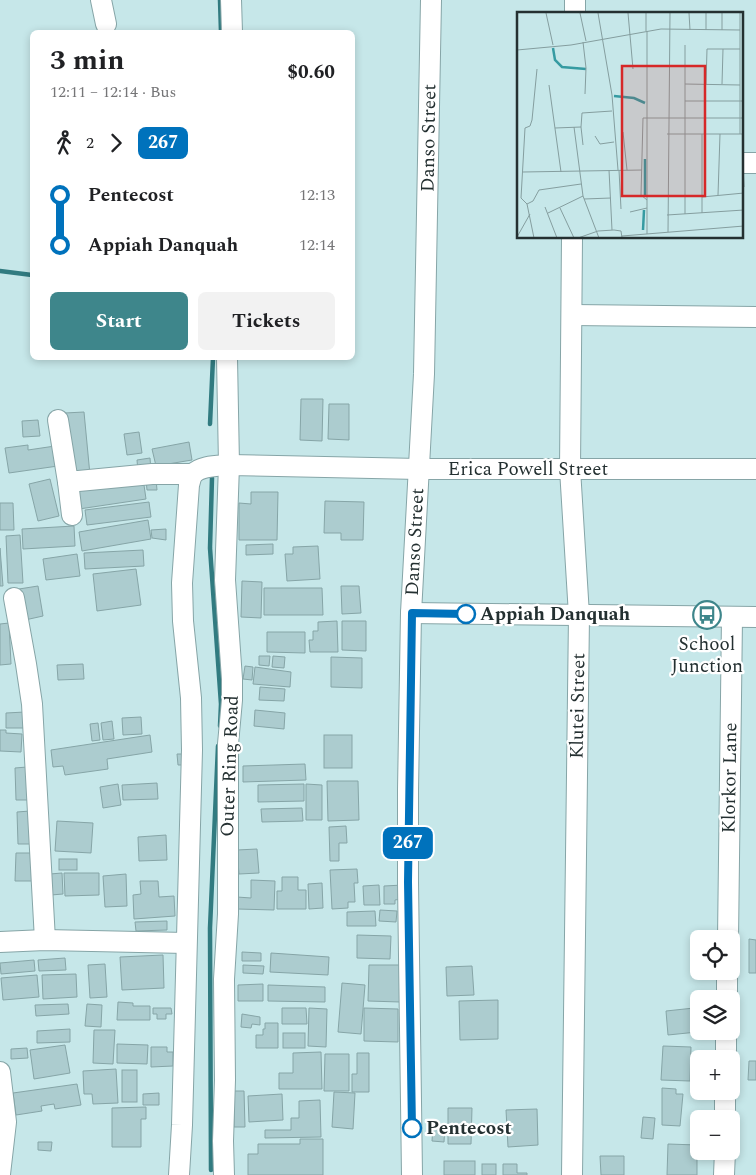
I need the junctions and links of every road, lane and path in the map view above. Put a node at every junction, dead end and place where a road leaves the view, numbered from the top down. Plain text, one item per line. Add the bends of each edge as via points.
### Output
1 (101, 0) edge
2 (231, 0) edge
3 (431, 0) edge
4 (106, 24) dead end
5 (232, 30) edge
6 (572, 239) edge
7 (572, 314) junction
8 (756, 317) edge
9 (227, 360) edge
10 (58, 420) dead end
11 (211, 469) junction
12 (419, 469) junction
13 (570, 469) junction
14 (756, 469) edge
15 (68, 482) junction
16 (72, 515) dead end
17 (14, 598) dead end
18 (412, 613) junction
19 (579, 615) junction
20 (732, 617) junction
21 (756, 618) edge
22 (728, 930) edge
23 (45, 940) junction
24 (0, 942) edge
25 (186, 943) junction
26 (0, 1072) edge
27 (724, 1160) edge
28 (0, 1174) edge
29 (179, 1175) edge
30 (224, 1175) edge
31 (412, 1175) edge
32 (572, 1175) edge
33 (724, 1175) edge

1 - 4 street
2 - 5 street
3 - 12 street, Danso Street via 424,374
6 - 7 street, Klutei Street
7 - 8 street
7 - 13 street, Klutei Street
9 - 11 street, Outer Ring Road
10 - 15 street
11 - 12 street, Erica Powell Street
11 - 15 street, Erica Powell Street
11 - 25 street via 188,485 182,583 192,750
11 - 30 street, Outer Ring Road via 227,497 225,580 232,679 224,979
12 - 13 street, Erica Powell Street
12 - 18 street, Danso Street
13 - 14 street, Erica Powell Street
13 - 19 street, Klutei Street
15 - 16 street
17 - 23 street via 32,704
18 - 19 street
18 - 31 street, Danso Street via 408,882
19 - 20 street
19 - 32 street, Klutei Street
20 - 21 street
20 - 22 street, Klorkor Lane
23 - 24 street
23 - 25 street
25 - 29 street
26 - 28 street via 6,1122
27 - 33 street

